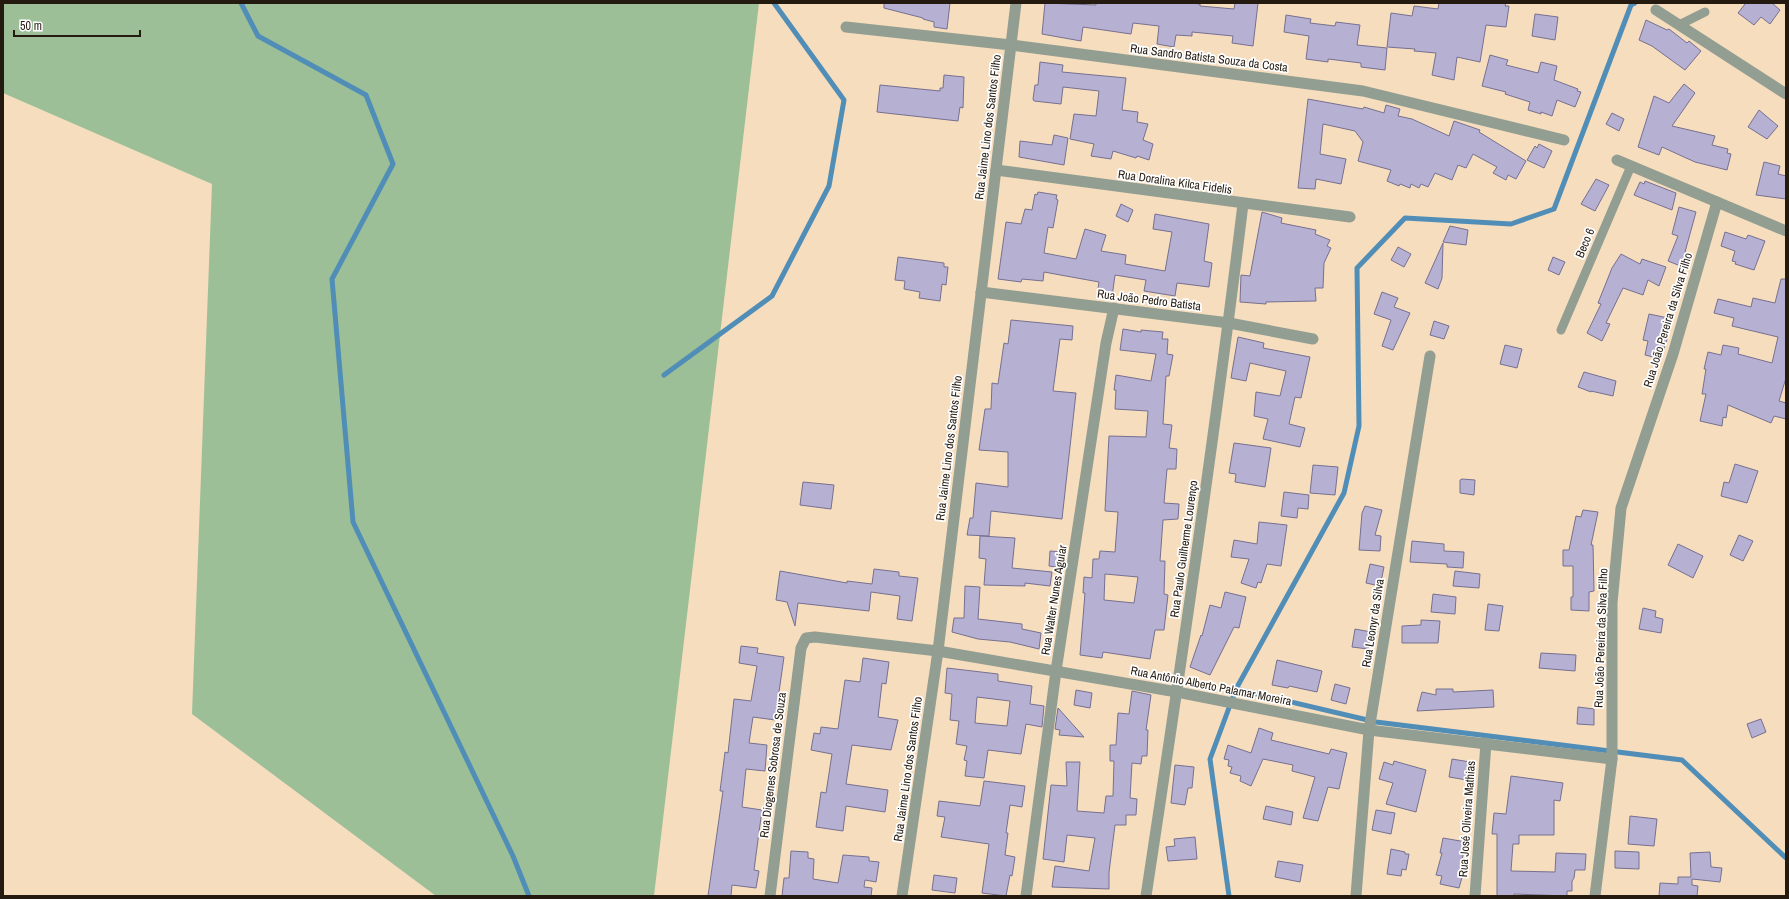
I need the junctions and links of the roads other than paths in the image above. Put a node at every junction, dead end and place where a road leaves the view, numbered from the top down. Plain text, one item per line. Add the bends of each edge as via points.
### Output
1 (1016, 3) edge
2 (1656, 10) dead end
3 (1704, 12) dead end
4 (1679, 25) junction
5 (846, 27) dead end
6 (1011, 46) junction
7 (1786, 94) edge
8 (1564, 140) dead end
9 (1617, 160) dead end
10 (1631, 166) junction
11 (996, 170) junction
12 (1717, 202) junction
13 (1243, 204) junction
14 (1350, 217) dead end
15 (1786, 231) edge
16 (981, 292) junction
17 (1114, 308) junction
18 (1229, 323) junction
19 (1561, 330) dead end
20 (1313, 339) dead end
21 (1430, 356) dead end
22 (806, 638) joint
23 (938, 651) junction
24 (1056, 671) junction
25 (1177, 692) junction
26 (1369, 730) junction
27 (1486, 743) junction
28 (1612, 759) junction
29 (770, 896) edge
30 (902, 896) edge
31 (1026, 896) edge
32 (1146, 896) edge
33 (1356, 896) edge
34 (1475, 896) edge
35 (1595, 896) edge

1 - 6 street, Rua Jaime Lino dos Santos Filho
2 - 4 street
3 - 4 lane
4 - 7 street
5 - 6 street, Rua Sandro Batista Souza da Costa
6 - 8 street, Rua Sandro Batista Souza da Costa via 1362,92
6 - 11 street, Rua Jaime Lino dos Santos Filho
9 - 10 street
10 - 12 street
10 - 19 lane, Beco 6
11 - 13 street, Rua Doralina Kilca Fidelis
11 - 16 street, Rua Jaime Lino dos Santos Filho
12 - 15 street
12 - 28 street, Rua João Pereira da Silva Filho via 1673,354 1621,508 1612,603
13 - 14 street, Rua Doralina Kilca Fidelis
13 - 18 street, Rua Paulo Guilherme Lourenço
16 - 17 street, Rua João Pedro Batista
16 - 23 street, Rua Jaime Lino dos Santos Filho
17 - 18 street, Rua João Pedro Batista
17 - 24 street, Rua Walter Nunes Aguiar via 1106,343
18 - 20 street, Rua João Pedro Batista
18 - 25 street, Rua Paulo Guilherme Lourenço
21 - 26 street, Rua Leonyr da Silva
22 - 23 street, Rua Antônio Alberto Palamar Moreira
22 - 29 street, Rua Diogenes Sobrosa de Souza via 801,648
23 - 24 street, Rua Antônio Alberto Palamar Moreira
23 - 30 street, Rua Jaime Lino dos Santos Filho
24 - 25 street, Rua Antônio Alberto Palamar Moreira
24 - 31 street, Rua Walter Nunes Aguiar
25 - 26 street, Rua Antônio Alberto Palamar Moreira
25 - 32 street, Rua Paulo Guilherme Lourenço
26 - 27 street, Rua Antônio Alberto Palamar Moreira
26 - 33 street, Rua Leonyr da Silva
27 - 28 street, Rua Antônio Alberto Palamar Moreira
27 - 34 street, Rua José Oliveira Mathias
28 - 35 street, Rua João Pereira da Silva Filho

